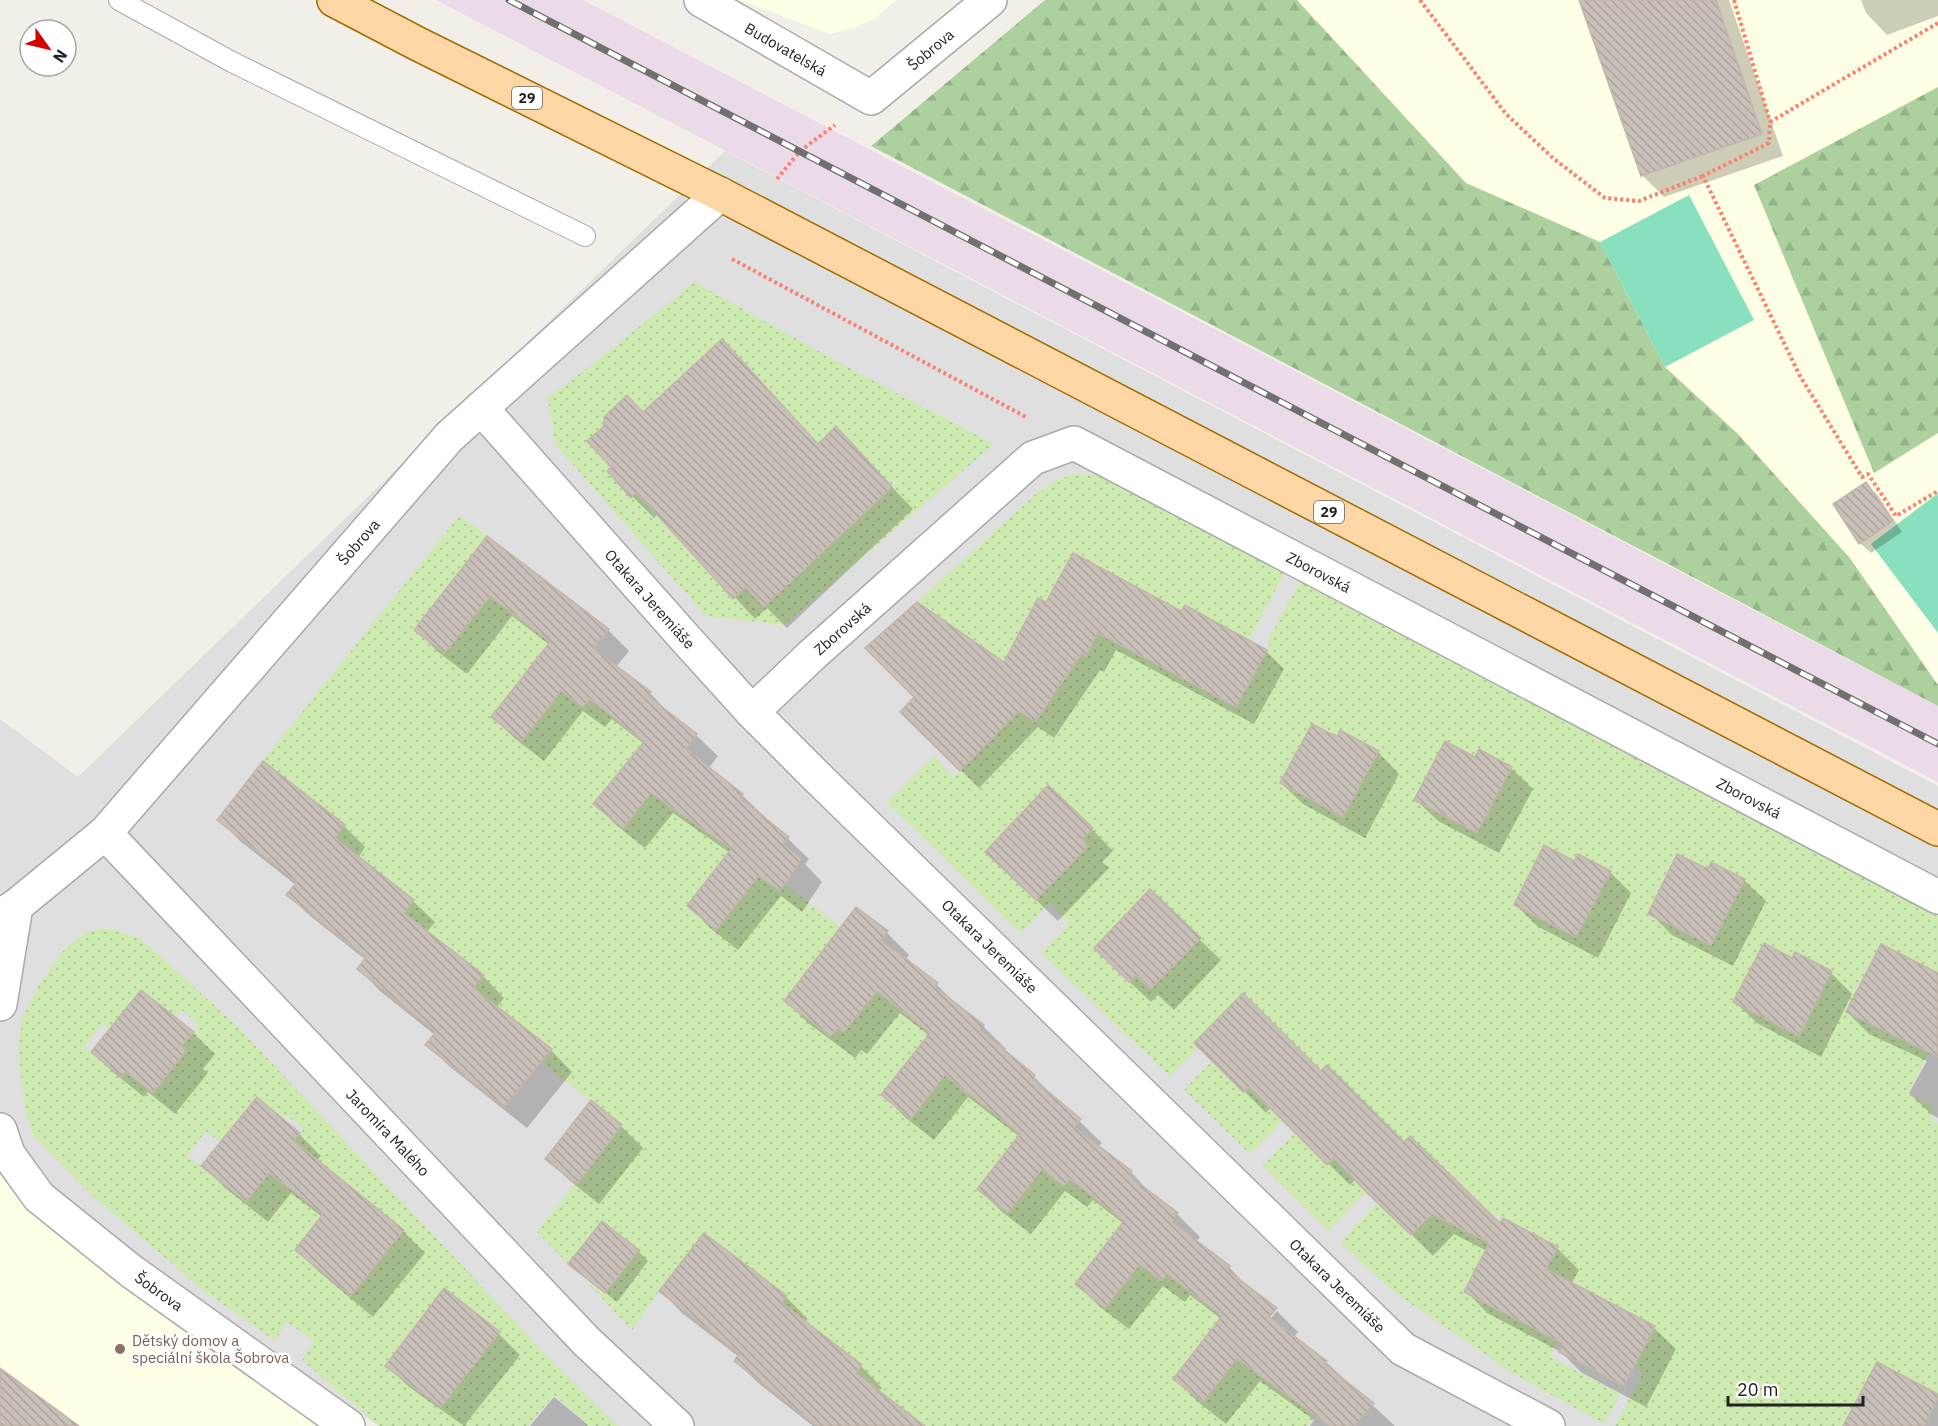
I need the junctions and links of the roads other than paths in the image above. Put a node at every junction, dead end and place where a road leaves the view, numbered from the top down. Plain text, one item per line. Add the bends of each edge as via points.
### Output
1 (119, 0) edge
2 (334, 0) edge
3 (701, 0) edge
4 (990, 0) edge
5 (871, 99) joint
6 (720, 194) junction
7 (585, 236) dead end
8 (481, 408) junction
9 (752, 712) junction
10 (1938, 829) edge
11 (105, 833) junction
12 (1938, 897) edge
13 (8, 911) edge
14 (0, 1004) edge
15 (0, 1130) edge
16 (348, 1426) edge
17 (677, 1426) edge
18 (1548, 1426) edge

1 - 7 lane via 232,62
2 - 6 main road, 29
3 - 5 street, Budovatelská
4 - 5 street, Šobrova
6 - 8 street, Šobrova
6 - 10 main road, 29
8 - 9 street, Otakara Jeremiáše
8 - 11 street, Šobrova via 449,437
9 - 12 street, Zborovská via 1033,458 1074,443
9 - 18 street, Otakara Jeremiáše via 1403,1350
11 - 13 street, Šobrova
11 - 17 street, Jaromíra Malého via 586,1341
13 - 14 street, Šobrova
15 - 16 street, Šobrova via 8,1154 39,1197 131,1271

